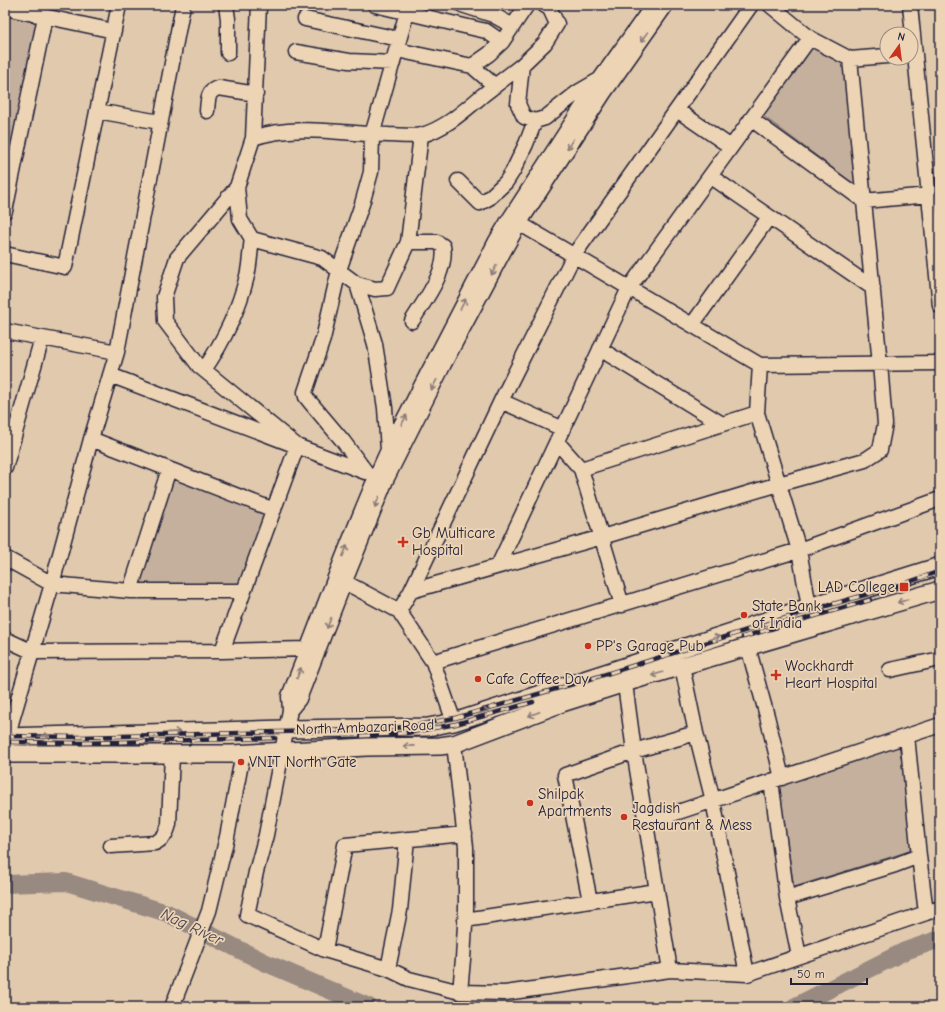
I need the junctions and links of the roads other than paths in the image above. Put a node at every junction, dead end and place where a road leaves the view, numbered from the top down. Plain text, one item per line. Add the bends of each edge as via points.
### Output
1 (119, 5) edge
2 (183, 5) edge
3 (226, 5) edge
4 (259, 5) edge
5 (375, 5) edge
6 (462, 5) edge
7 (527, 5) edge
8 (544, 5) edge
9 (653, 5) edge
10 (666, 5) edge
11 (751, 5) edge
12 (770, 5) edge
13 (910, 5) edge
14 (5, 8) edge
15 (408, 9) edge
16 (45, 17) junction
17 (305, 19) dead end
18 (513, 26) junction
19 (911, 26) edge
20 (114, 31) junction
21 (810, 38) junction
22 (502, 42) junction
23 (396, 50) junction
24 (296, 52) dead end
25 (228, 53) dead end
26 (879, 57) edge
27 (850, 59) junction
28 (522, 65) junction
29 (472, 66) junction
30 (914, 66) edge
31 (600, 79) junction
32 (495, 86) junction
33 (256, 94) junction
34 (676, 110) junction
35 (98, 111) junction
36 (207, 111) dead end
37 (751, 119) junction
38 (535, 121) junction
39 (160, 122) junction
40 (372, 134) junction
41 (421, 135) junction
42 (253, 138) junction
43 (731, 147) junction
44 (710, 176) junction
45 (458, 181) dead end
46 (237, 187) junction
47 (929, 195) junction
48 (864, 201) junction
49 (5, 211) edge
50 (769, 217) junction
51 (514, 221) junction
52 (252, 239) junction
53 (408, 242) junction
54 (5, 254) edge
55 (574, 255) junction
56 (339, 270) junction
57 (356, 284) junction
58 (629, 288) junction
59 (873, 288) junction
60 (940, 306) edge
61 (412, 321) dead end
62 (692, 325) junction
63 (5, 331) edge
64 (42, 338) junction
65 (600, 349) junction
66 (117, 352) junction
67 (940, 363) edge
68 (880, 364) junction
69 (760, 365) junction
70 (204, 370) junction
71 (110, 375) junction
72 (501, 401) junction
73 (757, 413) junction
74 (722, 424) junction
75 (560, 435) junction
76 (91, 439) junction
77 (297, 446) junction
78 (388, 450) junction
79 (5, 468) edge
80 (169, 469) junction
81 (581, 469) junction
82 (376, 476) junction
83 (779, 484) junction
84 (940, 499) edge
85 (274, 510) junction
86 (602, 537) junction
87 (799, 550) junction
88 (5, 558) edge
89 (498, 566) junction
90 (940, 566) edge
91 (340, 579) junction
92 (52, 584) junction
93 (940, 590) edge
94 (130, 591) junction
95 (244, 591) junction
96 (411, 591) junction
97 (622, 604) junction
98 (809, 607) junction
99 (399, 611) junction
100 (5, 639) edge
101 (748, 647) junction
102 (308, 649) junction
103 (222, 651) junction
104 (33, 652) junction
105 (940, 659) edge
106 (433, 662) junction
107 (682, 666) junction
108 (890, 670) dead end
109 (623, 676) junction
110 (290, 710) junction
111 (454, 722) junction
112 (940, 725) edge
113 (286, 729) junction
114 (696, 733) junction
115 (907, 736) junction
116 (454, 744) junction
117 (6, 745) edge
118 (634, 751) junction
119 (281, 752) junction
120 (172, 754) junction
121 (242, 758) junction
122 (776, 779) junction
123 (713, 800) junction
124 (646, 823) junction
125 (465, 834) junction
126 (407, 839) junction
127 (111, 846) dead end
128 (919, 856) junction
129 (657, 890) junction
130 (787, 898) junction
131 (590, 901) junction
132 (940, 908) edge
133 (926, 913) junction
134 (465, 920) junction
135 (325, 950) junction
136 (799, 956) junction
137 (388, 968) junction
138 (670, 970) junction
139 (746, 974) junction
140 (460, 992) junction
141 (172, 1007) edge

1 - 20 street
2 - 39 street
3 - 25 street
4 - 33 street
5 - 15 street
6 - 18 street via 493,15
7 - 18 street
8 - 28 street via 550,9 557,24 545,43
9 - 31 street
10 -> 51 street
11 - 34 street
12 - 21 street
13 - 19 street
14 - 16 street
15 - 22 street via 486,31
15 - 23 street
16 - 20 street
16 - 49 street
17 - 23 street
18 - 22 street
20 - 35 street
21 - 27 street
21 - 37 street
22 - 29 street
23 - 24 street via 349,61
23 - 29 street
23 - 40 street
26 - 27 street
27 - 48 street
28 - 32 street
28 - 38 street via 518,104 524,117
29 - 32 street
30 - 47 street
31 - 38 street via 578,92 545,118
31 - 51 street
32 - 41 street via 442,126
33 - 36 street via 214,88 209,94
33 - 42 street
34 - 43 street
34 - 55 street
35 - 39 street
35 - 54 street via 65,267
37 - 43 street
37 - 48 street
38 - 45 street via 513,171 490,198 480,203
39 - 66 street
40 - 41 street
40 - 42 street via 295,131 267,133
40 - 56 street via 371,172
41 - 53 street
42 - 46 street
43 - 44 street
44 - 50 street
44 - 58 street
46 - 52 street via 240,219
46 - 70 street via 177,258 164,297 165,321
47 - 48 street
47 - 60 street
48 - 59 street
50 - 59 street
50 - 62 street
51 - 55 street
78 -> 51 street via 496,241
51 -> 82 street via 444,364
52 - 56 street via 322,258
52 - 70 street via 248,275 240,300 218,349
53 - 57 street via 387,288 375,289
53 - 61 street via 437,242 443,246 444,252 437,279
55 - 58 street
55 - 72 street
56 - 57 street
56 - 82 street via 323,339 305,392 310,402 343,442
57 - 78 street via 375,344 385,408
58 - 62 street
58 - 65 street
59 - 68 street
62 - 69 street
63 - 64 street
64 - 66 street
64 - 79 street
65 - 74 street
65 - 75 street
66 - 71 street
67 - 68 street
68 - 69 street
68 - 83 street via 884,424 880,450 865,460
69 - 73 street
70 - 77 street
71 - 76 street
71 - 77 street
72 - 75 street
72 - 96 street
73 - 74 street
73 - 83 street
74 - 81 street
75 - 81 street
75 - 89 street
76 - 80 street
76 - 92 street
77 - 82 street
77 - 85 street
78 - 82 street
80 - 85 street
80 - 94 street
81 - 86 street
82 - 91 street
83 - 86 street
83 - 87 street
84 - 87 street
85 - 95 street
86 - 89 street
86 - 97 street
87 - 97 street
87 - 98 street
88 - 92 street
89 - 96 street
90 - 98 main road, North Ambazari Road
91 - 99 street
91 - 102 street
91 -> 110 street via 299,699
92 - 94 street
92 - 104 street
93 -> 101 main road, North Ambazari Road
94 - 95 street
95 - 103 street
96 - 99 street
97 - 106 street
109 -> 98 main road, North Ambazari Road
99 - 106 street
100 - 104 street
101 - 107 main road, North Ambazari Road
101 - 122 street via 767,716
102 - 103 street
110 -> 102 street via 290,696
103 - 104 street
104 - 117 street
105 - 108 street
106 - 111 street
107 -> 109 main road, North Ambazari Road
107 - 114 street
111 -> 109 main road, North Ambazari Road
109 -> 116 main road, North Ambazari Road via 562,704
109 - 118 street
110 - 113 street
111 - 113 main road, North Ambazari Road via 428,727
112 - 115 street
117 -> 113 main road, North Ambazari Road
113 - 119 street
114 - 118 street
114 - 123 street
115 - 122 street
115 - 128 street
116 -> 119 main road, North Ambazari Road
116 - 125 street
117 - 120 main road, North Ambazari Road
118 - 124 street
118 - 131 street via 565,775
119 - 121 main road, North Ambazari Road
119 - 135 street via 266,834 247,915
120 - 121 main road, North Ambazari Road
120 - 127 street via 167,832 155,843
121 - 141 street via 228,837 209,911
122 - 123 street
122 - 130 street
123 - 124 street
123 - 139 street
124 - 129 street
125 - 126 street
125 - 134 street
126 - 135 street via 344,845
126 - 137 street via 400,910
128 - 130 street
128 - 133 street
129 - 131 street
129 - 138 street
130 - 136 street
131 - 134 street
132 - 133 street
133 - 136 street
134 - 140 street
135 - 137 street
136 - 139 street
137 - 140 street via 408,979
138 - 139 street
138 - 140 street via 505,993

